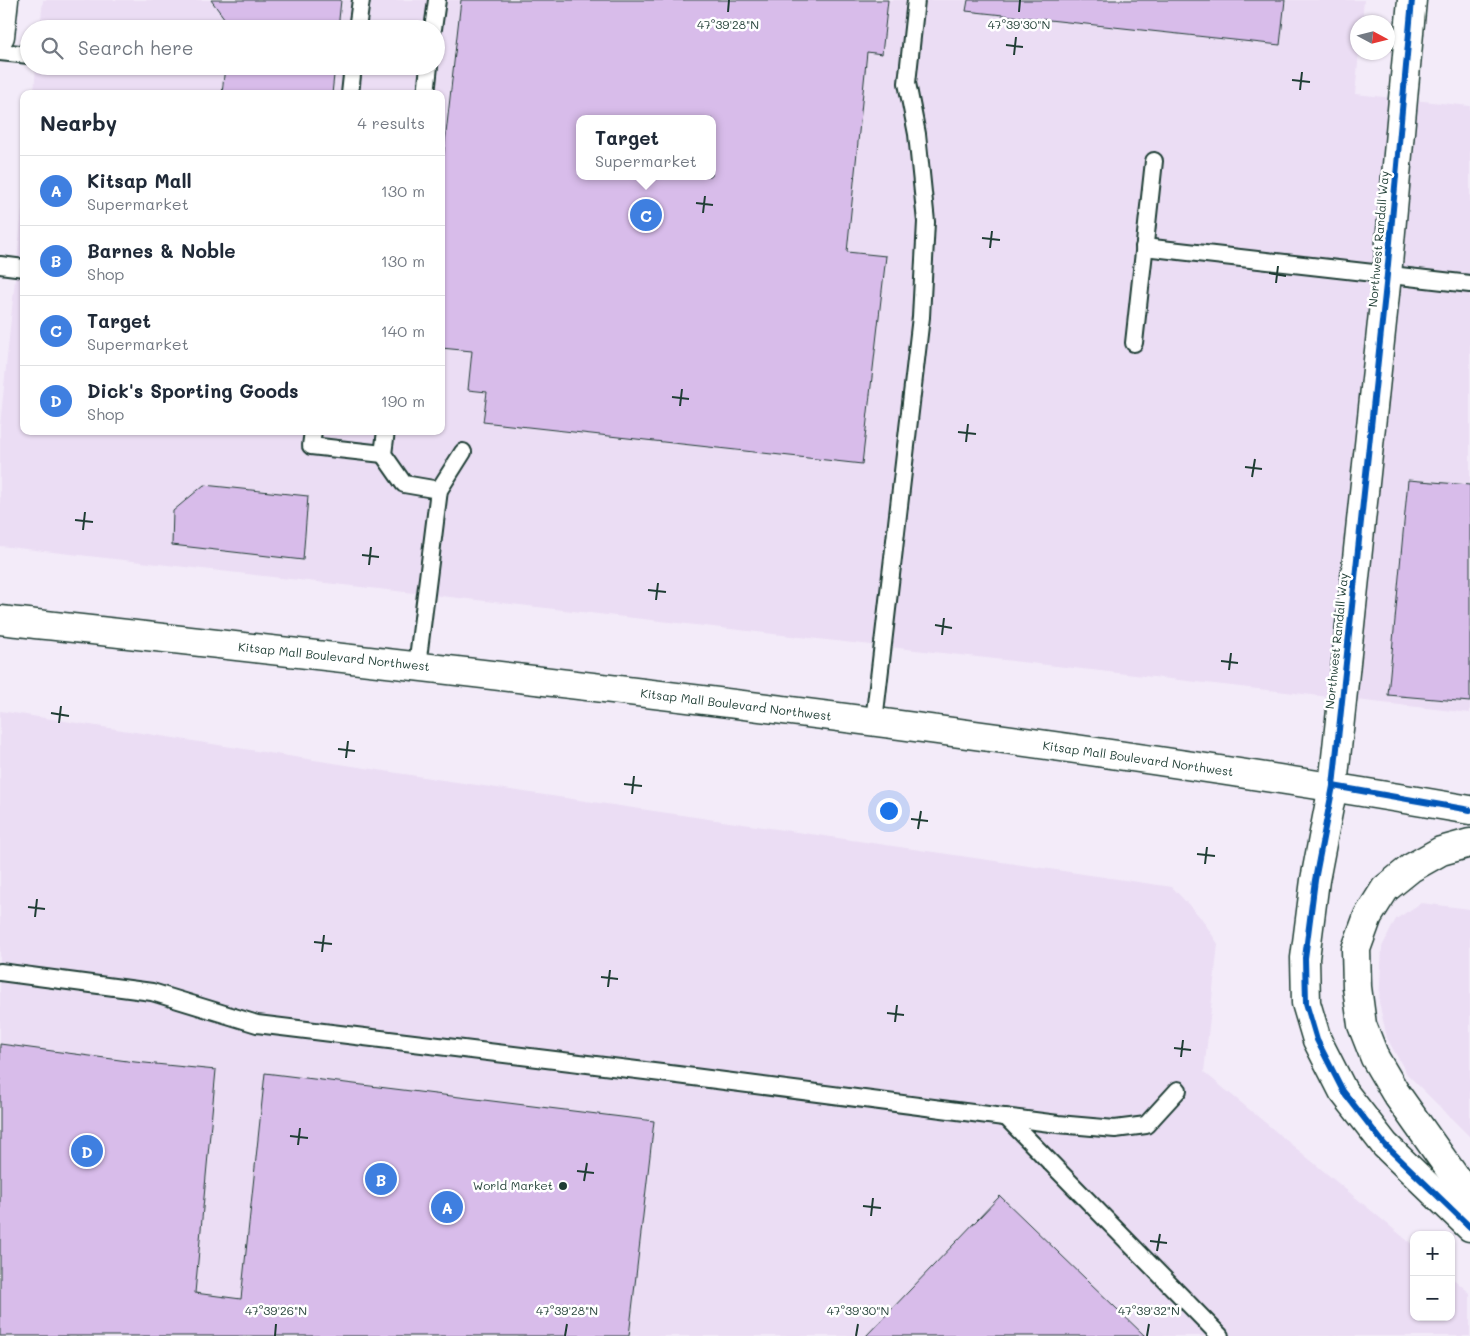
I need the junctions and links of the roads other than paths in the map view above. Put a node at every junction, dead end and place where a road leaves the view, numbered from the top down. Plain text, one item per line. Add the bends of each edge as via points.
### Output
1 (4, 0) edge
2 (361, 0) edge
3 (437, 0) edge
4 (916, 0) edge
5 (1412, 0) edge
6 (358, 20) edge
7 (434, 20) edge
8 (0, 36) edge
9 (0, 52) edge
10 (20, 54) edge
11 (352, 75) edge
12 (428, 75) edge
13 (350, 90) edge
14 (426, 90) edge
15 (1154, 161) dead end
16 (1144, 247) junction
17 (0, 265) edge
18 (20, 268) edge
19 (1387, 276) junction
20 (1470, 284) edge
21 (1134, 343) dead end
22 (312, 435) edge
23 (385, 435) edge
24 (463, 452) dead end
25 (383, 454) junction
26 (439, 490) junction
27 (0, 620) edge
28 (417, 666) junction
29 (874, 721) junction
30 (1333, 786) junction
31 (1470, 810) edge
32 (1470, 843) edge
33 (0, 972) edge
34 (1178, 1090) dead end
35 (1006, 1117) junction
36 (1470, 1201) edge
37 (1470, 1226) edge
38 (1220, 1336) edge

1 - 8 main road
2 - 6 lane
3 - 7 lane
4 - 29 lane via 907,83 917,134 926,222 922,317
5 - 19 main road, Northwest Randall Way
9 - 10 lane
11 - 13 lane
12 - 14 lane
15 - 16 lane
16 - 19 lane
16 - 21 lane
17 - 18 lane
19 - 20 lane
19 - 30 main road, Northwest Randall Way
22 - 25 lane via 311,446
23 - 25 lane
24 - 26 lane
25 - 26 lane via 404,484
26 - 28 lane
27 - 28 main road, Kitsap Mall Boulevard Northwest
28 - 29 main road, Kitsap Mall Boulevard Northwest
29 - 30 main road, Kitsap Mall Boulevard Northwest
30 - 31 main road, Kitsap Mall Boulevard Northwest
30 - 37 main road, Northwest Randall Way via 1315,880 1305,958 1306,1003 1317,1040 1342,1091 1385,1145
32 - 36 main road via 1441,852 1411,868 1385,889 1368,916 1356,949 1362,1025 1375,1058
33 - 35 lane via 152,992 257,1024
34 - 35 lane via 1146,1125 1115,1129
35 - 38 lane

